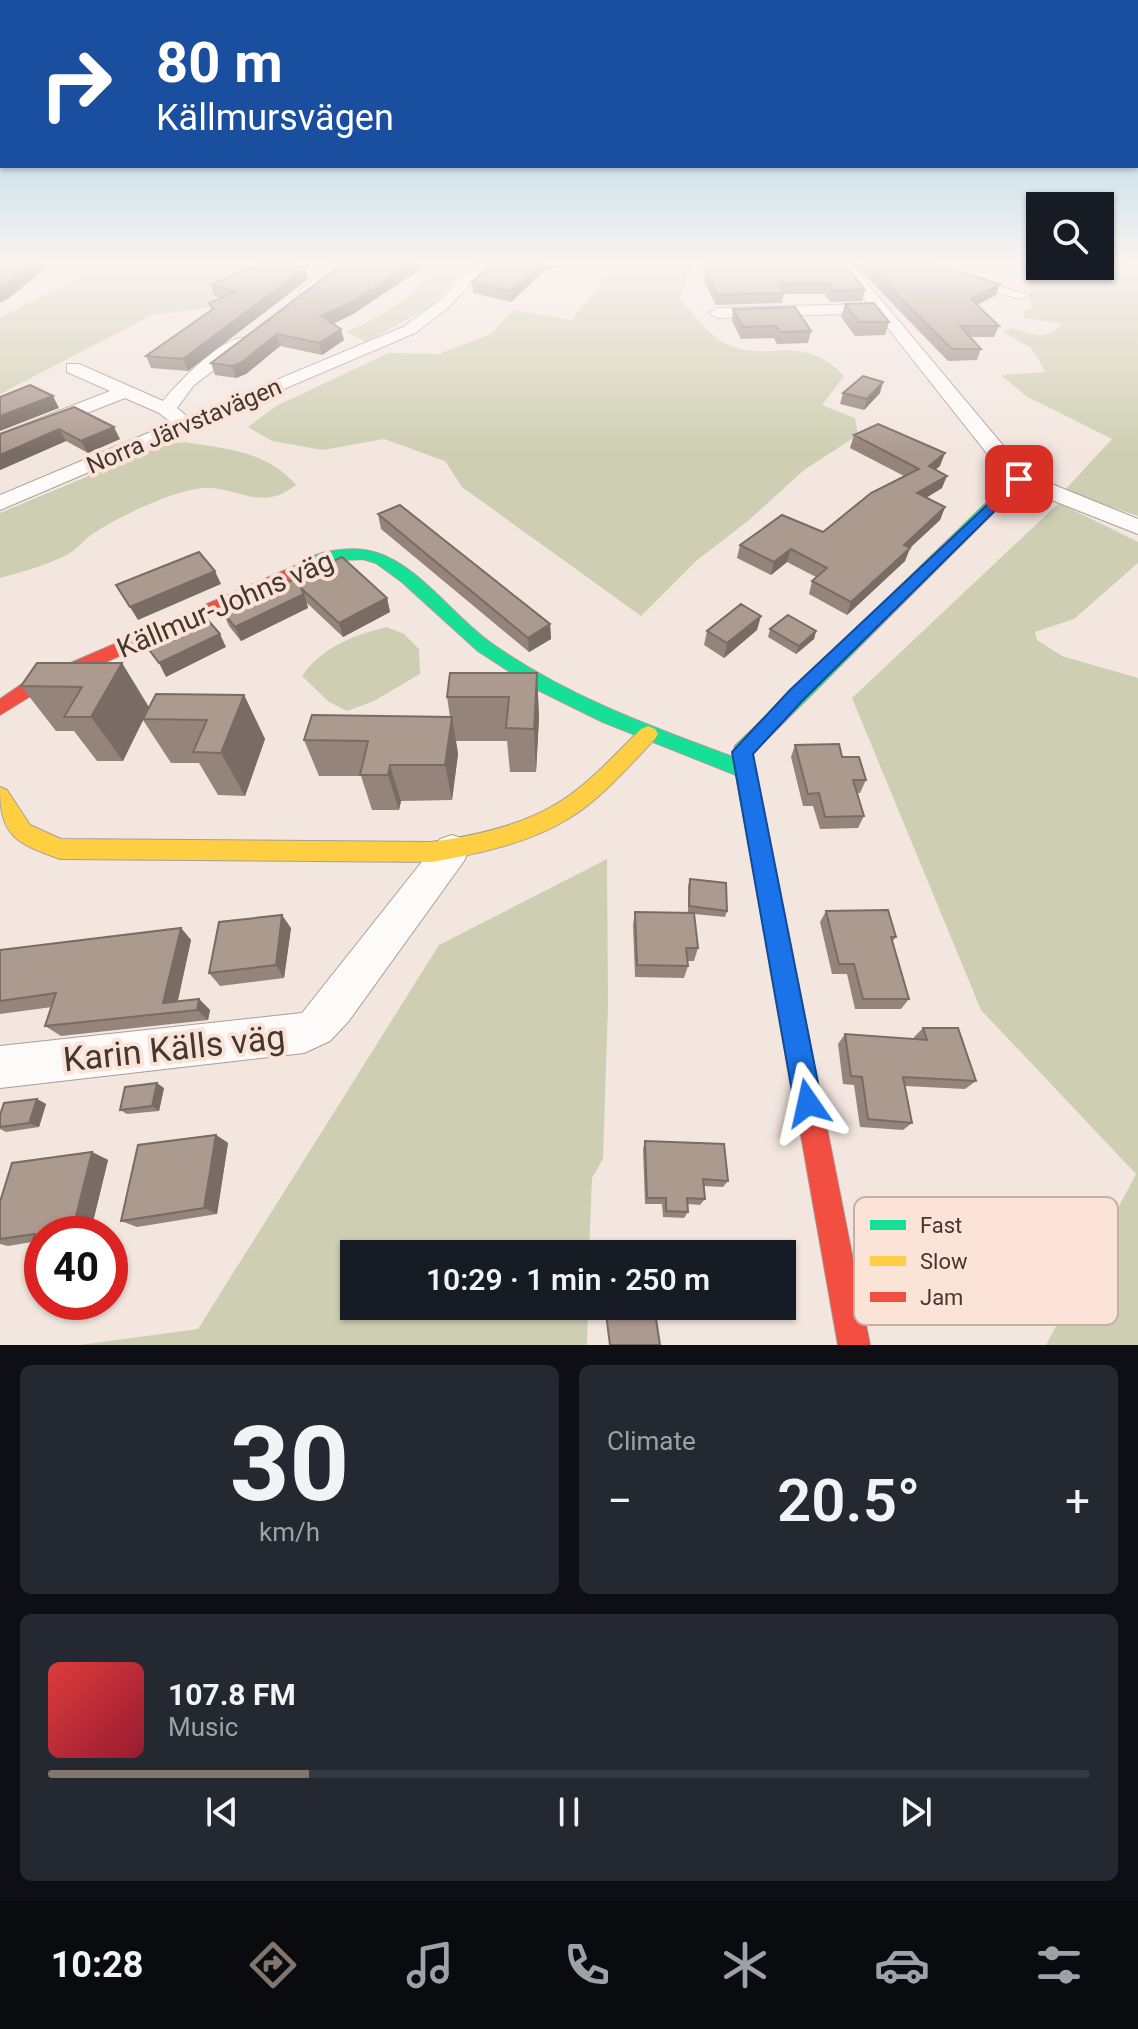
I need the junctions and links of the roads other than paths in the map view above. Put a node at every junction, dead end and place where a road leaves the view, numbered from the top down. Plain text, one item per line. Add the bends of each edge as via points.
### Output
1 (413, 327) edge
2 (894, 327) edge
3 (251, 334) edge
4 (73, 368) dead end
5 (126, 391) junction
6 (166, 409) junction
7 (186, 425) junction
8 (0, 441) edge
9 (1019, 479) junction
10 (0, 503) edge
11 (1138, 527) edge
12 (0, 708) edge
13 (648, 734) junction
14 (744, 769) junction
15 (0, 796) edge
16 (452, 850) junction
17 (0, 1067) edge
18 (854, 1345) edge

1 - 7 street, Norra Järvstavägen
2 - 9 street
3 - 6 street via 188,381
4 - 5 street
5 - 6 street
5 - 8 street
6 - 7 street
7 - 10 street, Norra Järvstavägen
9 - 11 street
9 - 14 street via 751,740 742,752
12 - 13 street, Källmur-Johns väg via 28,689 320,560 359,554 379,558 518,669
13 - 14 street, Källmur-Johns väg
13 - 16 street via 555,816
14 - 18 street
15 - 16 street via 12,822 31,842 60,849
16 - 17 street, Karin Källs väg via 334,1008 304,1033

